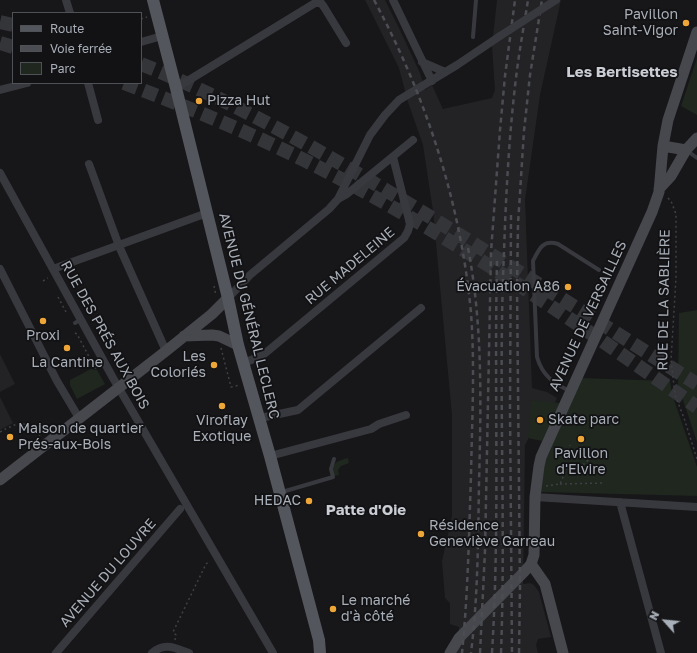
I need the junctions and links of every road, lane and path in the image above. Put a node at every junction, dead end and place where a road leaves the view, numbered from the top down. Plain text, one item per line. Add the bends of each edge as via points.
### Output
1 (66, 0) edge
2 (153, 0) edge
3 (393, 0) edge
4 (476, 0) edge
5 (556, 0) edge
6 (70, 12) edge
7 (697, 32) edge
8 (162, 36) junction
9 (473, 37) dead end
10 (142, 42) edge
11 (346, 43) dead end
12 (422, 62) junction
13 (446, 72) junction
14 (432, 81) junction
15 (23, 84) edge
16 (88, 84) edge
17 (176, 88) junction
18 (0, 90) edge
19 (98, 120) dead end
20 (697, 138) edge
21 (413, 140) dead end
22 (664, 146) junction
23 (686, 150) junction
24 (393, 157) junction
25 (697, 158) edge
26 (89, 164) dead end
27 (0, 173) edge
28 (659, 191) junction
29 (338, 199) junction
30 (207, 213) junction
31 (118, 246) junction
32 (0, 269) edge
33 (599, 270) dead end
34 (51, 273) junction
35 (43, 281) dead end
36 (58, 297) dead end
37 (228, 298) junction
38 (421, 308) dead end
39 (65, 313) dead end
40 (75, 333) dead end
41 (184, 336) junction
42 (238, 345) junction
43 (220, 346) dead end
44 (166, 351) junction
45 (244, 363) junction
46 (105, 364) junction
47 (249, 382) junction
48 (118, 387) junction
49 (570, 392) junction
50 (406, 415) dead end
51 (80, 418) junction
52 (260, 418) junction
53 (0, 432) edge
54 (47, 444) junction
55 (570, 445) dead end
56 (593, 452) dead end
57 (270, 456) junction
58 (334, 459) dead end
59 (697, 459) edge
60 (568, 466) junction
61 (0, 480) edge
62 (603, 483) dead end
63 (560, 484) junction
64 (536, 491) junction
65 (280, 492) junction
66 (620, 502) junction
67 (697, 507) edge
68 (180, 509) dead end
69 (217, 557) junction
70 (531, 564) junction
71 (319, 640) junction
72 (173, 648) junction
73 (56, 653) edge
74 (152, 653) edge
75 (189, 653) edge
76 (273, 653) edge
77 (320, 653) edge
78 (326, 653) edge
79 (450, 653) edge
80 (563, 653) edge
81 (661, 653) edge

1 - 6 street
2 - 8 main road, AVENUE DU GÉNÉRAL LECLERC
3 - 12 street
4 - 9 lane
5 - 13 street, bridge
7 - 22 street, AVENUE DE VERSAILLES via 668,120
8 - 10 street
8 - 17 main road, AVENUE DU GÉNÉRAL LECLERC
11 - 17 street via 324,6 315,3
12 - 13 street
12 - 14 street
13 - 14 street
14 - 29 street via 403,97 385,115 370,135
15 - 18 street
16 - 19 street
17 - 30 main road, AVENUE DU GÉNÉRAL LECLERC
20 - 23 street
21 - 24 street
22 - 23 street
22 - 28 street, AVENUE DE VERSAILLES
23 - 25 lane
23 - 28 street via 672,176
24 - 29 street
24 - 45 street, RUE MADELEINE via 410,224 404,238 263,355
26 - 31 street
27 - 34 street, RUE DES PRÉS AUX BOIS
28 - 49 street, AVENUE DE VERSAILLES via 652,212
28 - 59 path, RUE DE LA SABLIÈRE via 671,201 676,214 676,278 671,360 675,395
29 - 37 street via 250,275
30 - 31 street
30 - 37 main road, AVENUE DU GÉNÉRAL LECLERC
31 - 34 street
31 - 44 street
32 - 51 street
33 - 49 lane via 552,242 538,250 534,261 540,365 545,374 558,386
34 - 35 path
34 - 46 street, RUE DES PRÉS AUX BOIS
36 - 39 path
37 - 41 street
37 - 42 main road, AVENUE DU GÉNÉRAL LECLERC
38 - 52 street via 298,410
40 - 46 path via 95,368
41 - 42 street via 219,336
41 - 44 street
42 - 45 main road, AVENUE DU GÉNÉRAL LECLERC
43 - 47 path via 231,387
44 - 48 street
45 - 47 main road, AVENUE DU GÉNÉRAL LECLERC
46 - 48 street, RUE DES PRÉS AUX BOIS
47 - 52 main road, AVENUE DU GÉNÉRAL LECLERC
48 - 51 street
48 - 69 street, RUE DES PRÉS AUX BOIS
49 - 64 street, AVENUE DE VERSAILLES via 541,457
50 - 57 street via 371,429
51 - 54 street
52 - 57 main road, AVENUE DU GÉNÉRAL LECLERC
53 - 54 path via 21,423 30,427
54 - 61 street
55 - 60 path via 566,454
56 - 60 path via 587,462 579,467
57 - 65 main road, AVENUE DU GÉNÉRAL LECLERC
58 - 65 lane via 331,469 333,477
60 - 63 path
62 - 63 path
63 - 64 path
64 - 66 street
64 - 70 street, AVENUE DE VERSAILLES via 534,555
65 - 71 main road, AVENUE DU GÉNÉRAL LECLERC
66 - 67 street
66 - 81 street
68 - 73 street, AVENUE DU LOUVRE
69 - 72 path via 206,564 173,632 176,635
69 - 76 street, RUE DES PRÉS AUX BOIS
70 - 79 street via 459,638
70 - 80 street via 545,584
71 - 77 main road
71 - 78 main road
72 - 74 street via 163,646
72 - 75 street

